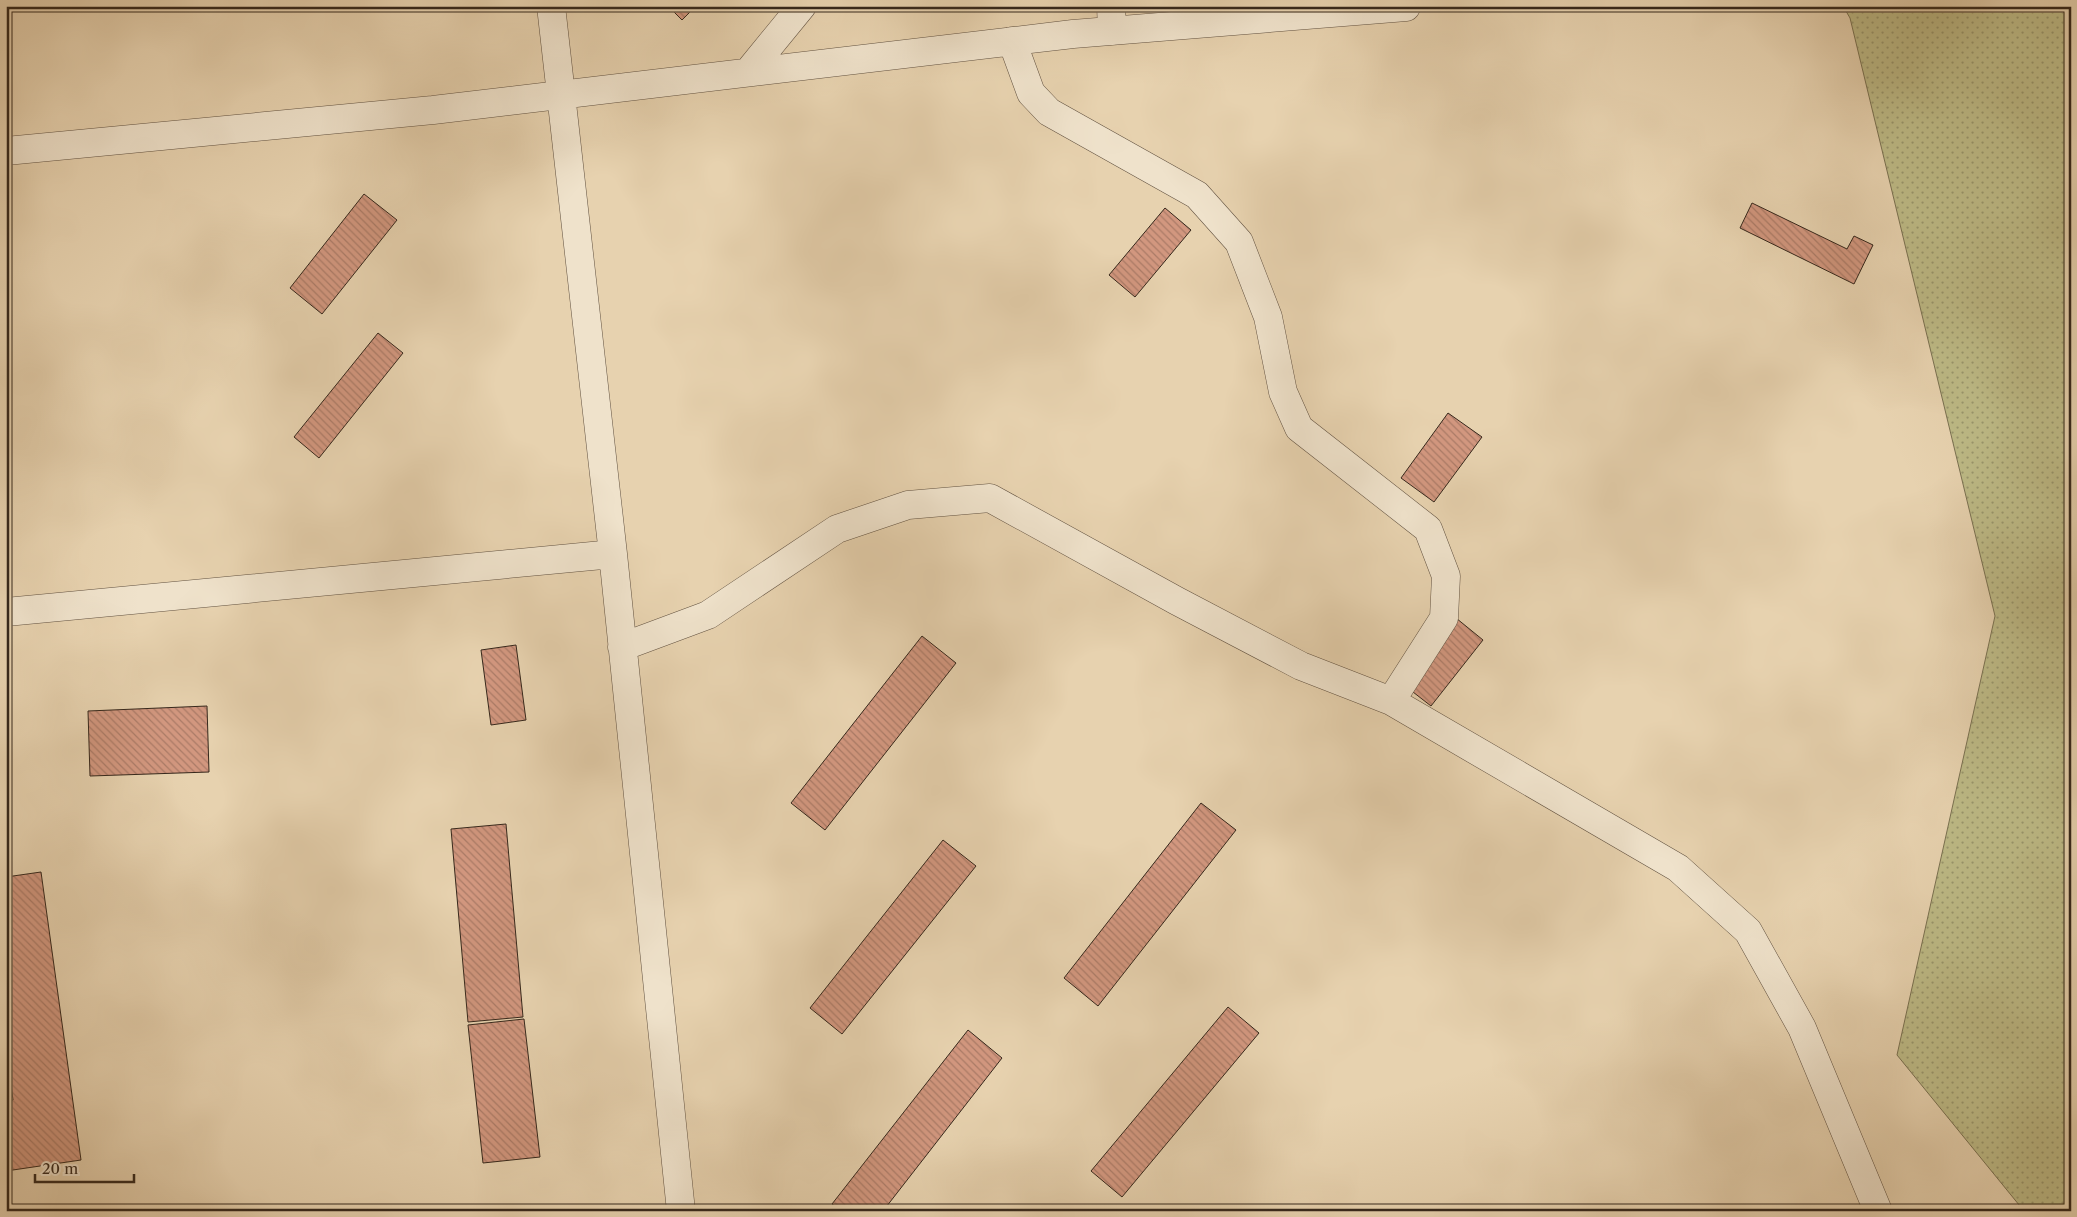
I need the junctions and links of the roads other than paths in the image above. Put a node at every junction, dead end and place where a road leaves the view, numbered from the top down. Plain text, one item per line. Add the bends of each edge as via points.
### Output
1 (551, 6) edge
2 (802, 6) edge
3 (1406, 7) edge
4 (1111, 18) edge
5 (1012, 41) junction
6 (748, 72) junction
7 (560, 95) junction
8 (6, 151) edge
9 (613, 554) junction
10 (6, 612) edge
11 (622, 647) junction
12 (1391, 701) junction
13 (681, 1211) edge
14 (1878, 1211) edge

1 - 7 street
2 - 6 street
3 - 4 street
4 - 5 street
5 - 6 street
5 - 12 street via 1031,93 1049,112 1197,195 1239,242 1268,317 1283,392 1299,428 1428,529 1446,576 1444,618
6 - 7 street
7 - 8 street
7 - 9 street
9 - 10 street
9 - 11 street
11 - 12 street via 708,615 837,528 908,505 990,498 1301,666
11 - 13 street
12 - 14 street via 1678,868 1748,931 1802,1028

